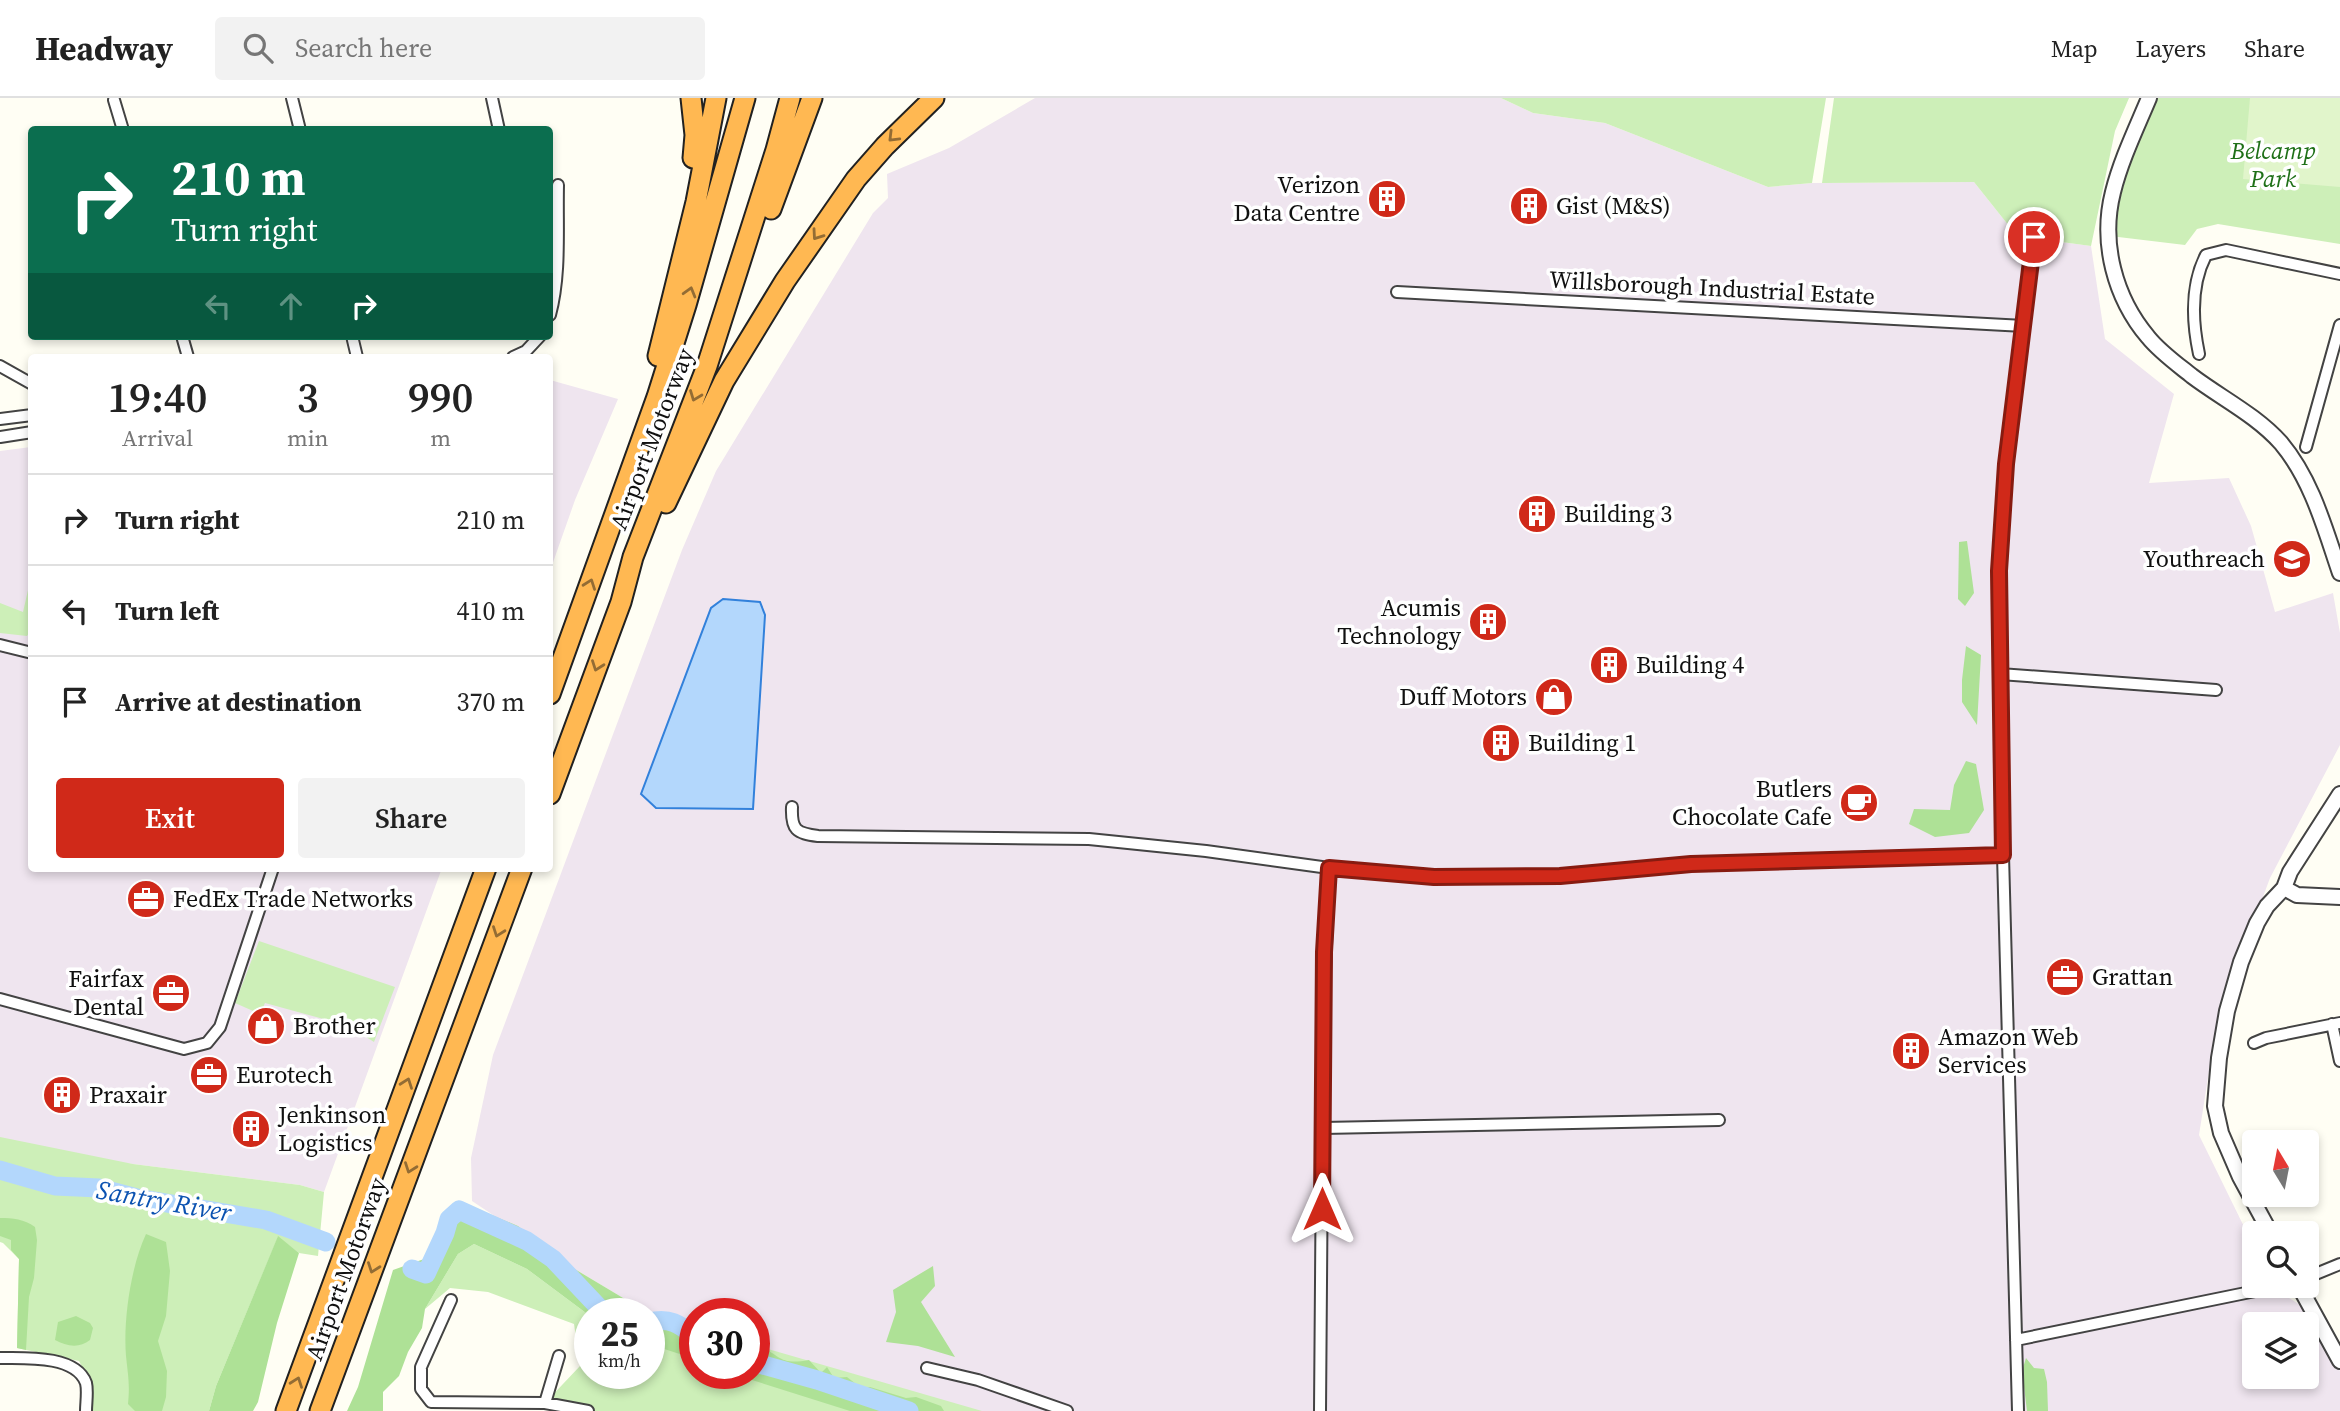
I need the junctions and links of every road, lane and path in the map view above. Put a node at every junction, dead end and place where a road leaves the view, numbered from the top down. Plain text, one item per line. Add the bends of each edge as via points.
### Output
1 (292, 98) edge
2 (492, 98) edge
3 (691, 98) edge
4 (716, 98) edge
5 (745, 98) edge
6 (790, 98) edge
7 (812, 98) edge
8 (934, 98) edge
9 (2149, 98) edge
10 (114, 100) dead end
11 (122, 126) edge
12 (299, 126) edge
13 (498, 126) edge
14 (558, 185) dead end
15 (554, 209) edge
16 (2034, 237) dead end
17 (684, 243) junction
18 (2340, 274) edge
19 (1397, 292) dead end
20 (553, 295) edge
21 (2340, 325) edge
22 (2024, 326) junction
23 (536, 340) edge
24 (520, 354) edge
25 (2199, 354) dead end
26 (0, 366) edge
27 (707, 366) junction
28 (28, 382) edge
29 (28, 416) edge
30 (0, 419) edge
31 (28, 432) edge
32 (0, 436) edge
33 (2306, 447) dead end
34 (605, 543) junction
35 (2340, 573) edge
36 (621, 602) junction
37 (0, 645) edge
38 (28, 652) edge
39 (2000, 674) junction
40 (553, 686) edge
41 (2216, 690) dead end
42 (553, 786) edge
43 (2340, 794) edge
44 (792, 807) dead end
45 (2003, 855) junction
46 (1329, 868) junction
47 (272, 872) edge
48 (485, 872) edge
49 (521, 872) edge
50 (2284, 888) junction
51 (2340, 897) edge
52 (0, 999) edge
53 (2336, 1024) edge
54 (2254, 1043) dead end
55 (2340, 1061) edge
56 (1720, 1120) dead end
57 (1323, 1128) junction
58 (2264, 1221) edge
59 (2340, 1264) edge
60 (2319, 1273) edge
61 (2242, 1294) edge
62 (2306, 1298) edge
63 (452, 1300) dead end
64 (2016, 1340) junction
65 (559, 1356) dead end
66 (0, 1358) edge
67 (2340, 1361) edge
68 (927, 1368) dead end
69 (545, 1403) junction
70 (86, 1411) edge
71 (286, 1411) edge
72 (320, 1411) edge
73 (588, 1411) edge
74 (1067, 1411) edge
75 (1320, 1411) edge
76 (2018, 1411) edge

1 - 12 street
2 - 13 street
3 - 17 highway via 695,135
4 - 17 highway
34 -> 5 highway, Airport Motorway via 670,358
6 - 27 highway, Airport Motorway
7 - 27 highway
8 -> 36 highway via 856,179 785,281 724,381 633,585
9 - 35 street via 2122,162 2109,213 2110,251 2122,297 2148,338 2168,357 2281,443 2317,505
10 - 11 street
14 - 15 street
15 - 20 street
16 - 22 street
17 - 34 highway via 641,424
18 - 25 street via 2225,250 2206,255 2197,272 2194,296
19 - 22 street, Willsborough Industrial Estate
21 - 33 street
22 - 39 street via 2006,464 1999,571
23 - 24 street
26 - 28 street
27 -> 36 highway, Airport Motorway via 633,557
29 - 30 street
31 - 32 street
40 -> 34 highway, Airport Motorway
36 -> 42 highway, Airport Motorway
37 - 38 street
39 - 41 street
39 - 45 street
43 - 50 street
44 - 46 street via 794,828 818,836 1089,839
45 - 46 street via 1691,864 1560,876 1434,877
45 - 64 street
46 - 57 street
47 - 52 street via 220,1027 207,1043 184,1049
71 -> 48 highway, Airport Motorway
49 -> 72 highway, Airport Motorway
50 - 51 street via 2297,894
50 - 58 street via 2257,922 2241,962 2216,1077 2215,1106 2221,1133
53 - 54 street
53 - 55 street
56 - 57 street
57 - 75 street
59 - 60 street
61 - 64 street
62 - 67 street
63 - 69 street via 421,1367 421,1389 432,1402
64 - 76 street
65 - 69 street
66 - 70 street via 71,1365 86,1384
68 - 74 street via 978,1380
69 - 73 street

